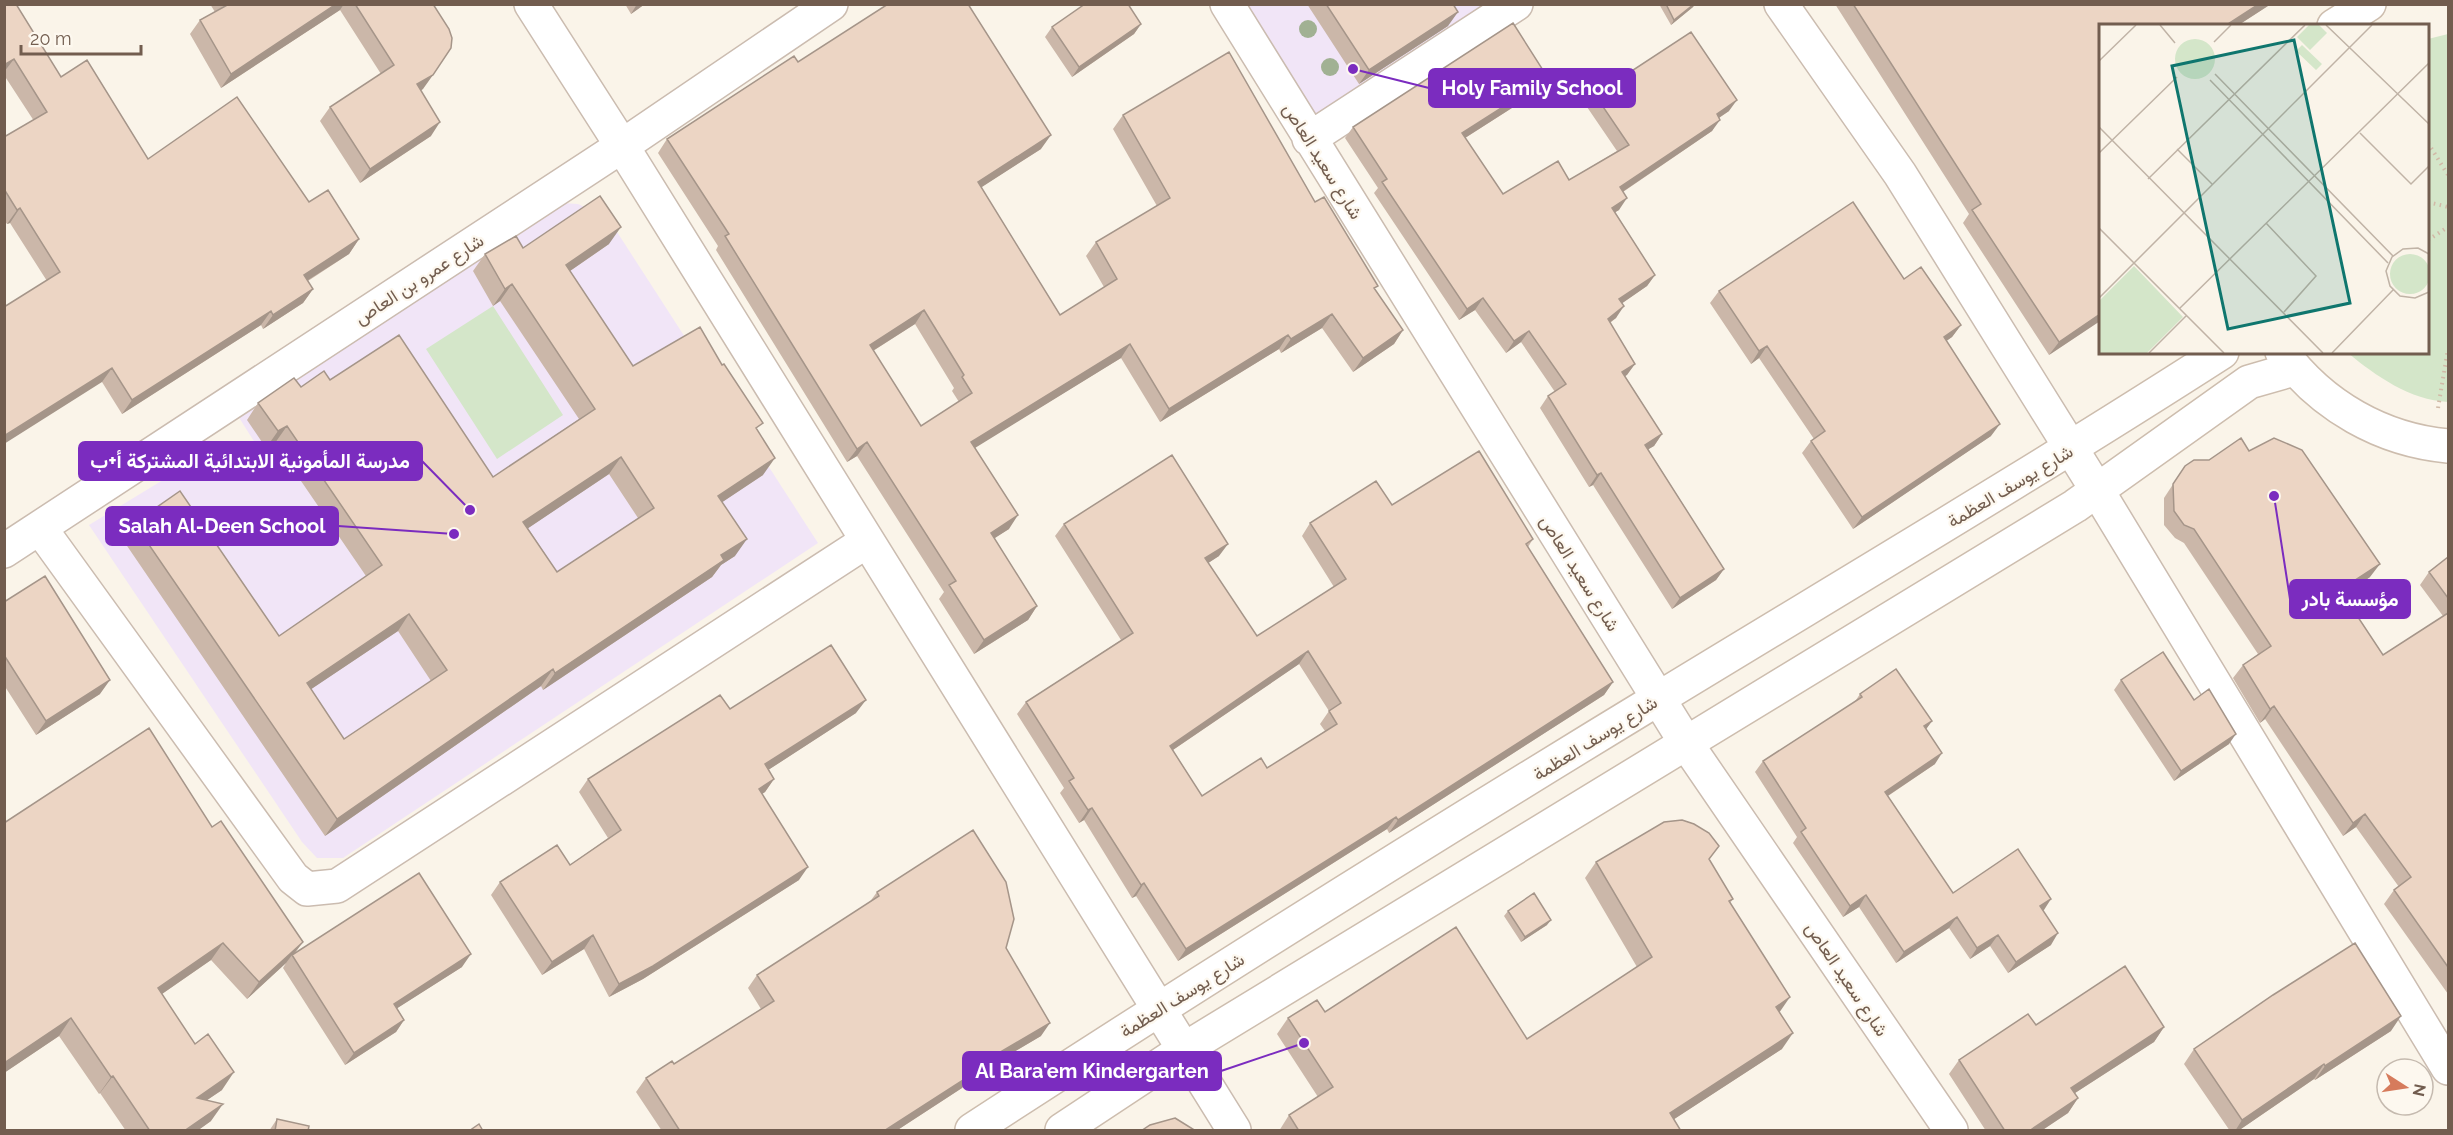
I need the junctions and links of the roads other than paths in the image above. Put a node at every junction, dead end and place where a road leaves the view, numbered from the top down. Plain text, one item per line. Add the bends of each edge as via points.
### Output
1 (531, 4) edge
2 (831, 4) edge
3 (1227, 4) edge
4 (1516, 4) edge
5 (1781, 4) edge
6 (1309, 139) junction
7 (622, 146) junction
8 (2219, 354) edge
9 (2288, 361) edge
10 (2448, 446) edge
11 (2070, 450) junction
12 (2097, 490) junction
13 (40, 528) junction
14 (867, 541) junction
15 (4, 551) edge
16 (1658, 698) junction
17 (1686, 742) junction
18 (1158, 1009) junction
19 (1183, 1050) junction
20 (2448, 1068) edge
21 (972, 1131) edge
22 (1062, 1131) edge
23 (1234, 1131) edge
24 (1951, 1131) edge

1 - 7 street
2 - 7 street, شارع عمرو بن العاص
3 - 6 street, شارع سعيد العاص
4 - 6 street
5 - 11 street via 1900,174
6 - 16 street, شارع سعيد العاص
7 - 13 street, شارع عمرو بن العاص
7 - 14 street
8 - 11 street, شارع يوسف العظمة
9 - 10 street via 2317,391 2371,426 2401,438
9 - 12 street via 2249,382
11 - 12 street
11 - 16 street, شارع يوسف العظمة
12 - 17 street
12 - 20 street
13 - 14 street via 293,878 307,889 337,886
13 - 15 street, شارع عمرو بن العاص
14 - 18 street
16 - 17 street, شارع سعيد العاص
16 - 18 street, شارع يوسف العظمة
17 - 19 street
17 - 24 street, شارع سعيد العاص
18 - 19 street
18 - 21 street, شارع يوسف العظمة
19 - 22 street
19 - 23 street

